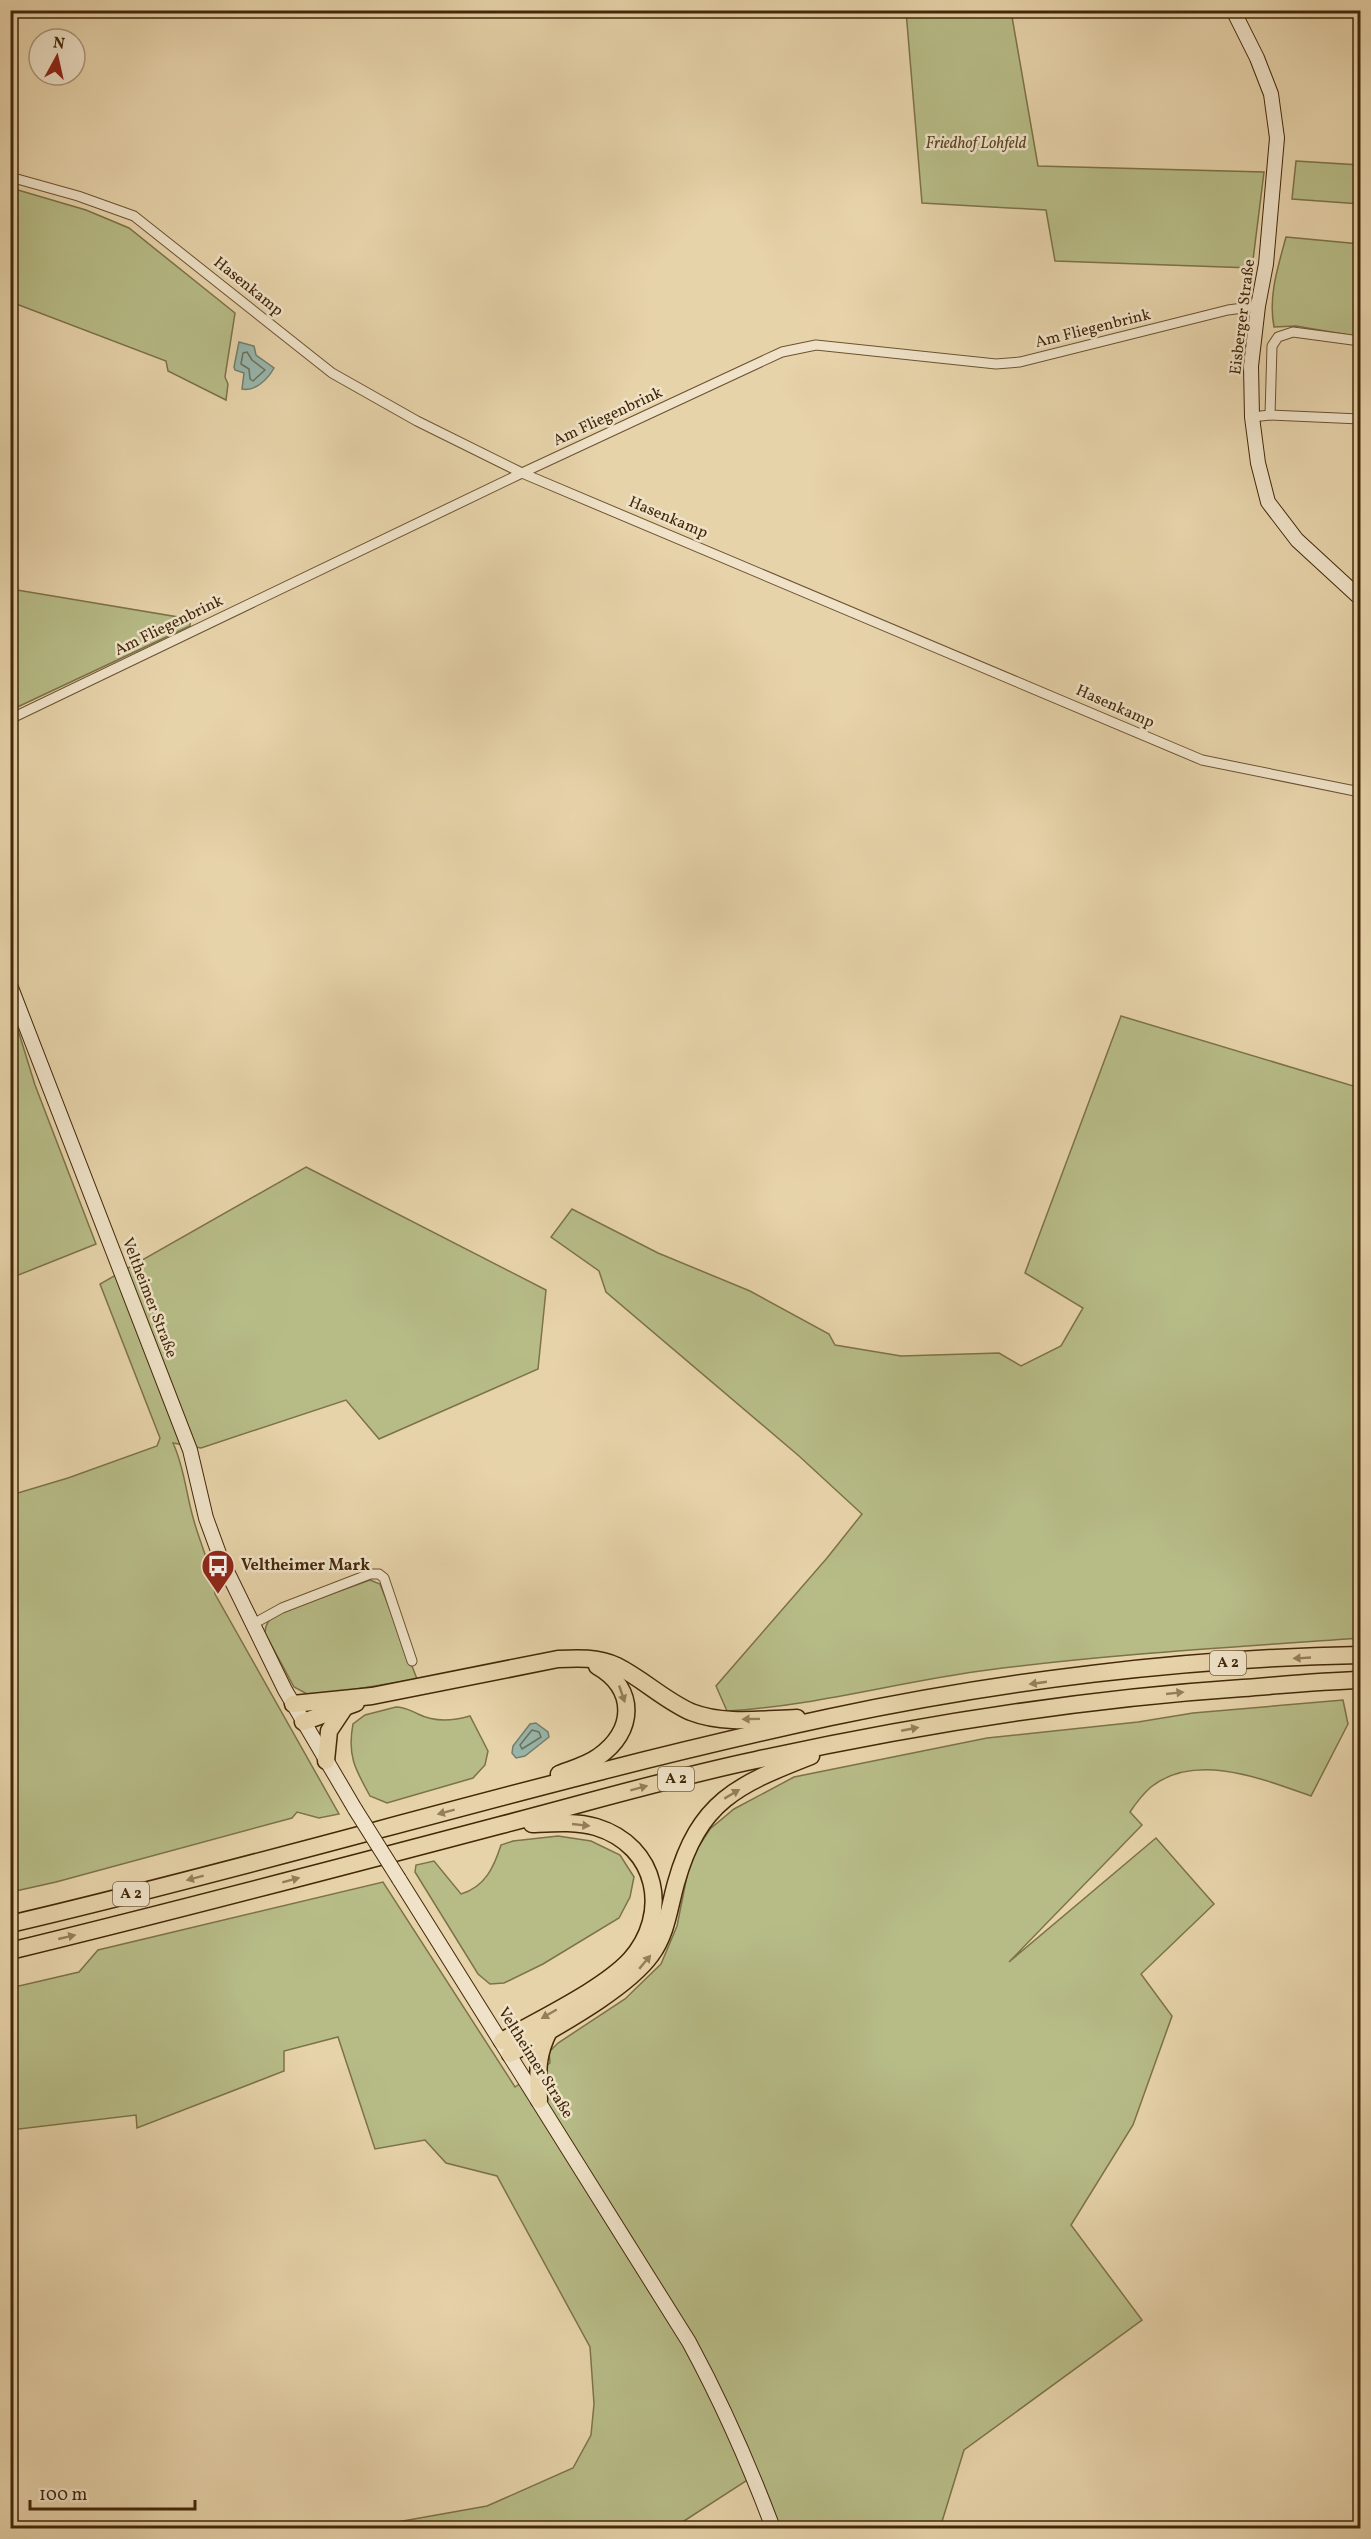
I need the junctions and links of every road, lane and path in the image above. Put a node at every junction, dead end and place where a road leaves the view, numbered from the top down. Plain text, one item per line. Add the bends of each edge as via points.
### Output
1 (1233, 10) edge
2 (10, 177) edge
3 (1258, 306) junction
4 (1360, 341) edge
5 (1270, 415) junction
6 (1252, 417) junction
7 (1360, 419) edge
8 (522, 473) junction
9 (1360, 598) edge
10 (10, 719) edge
11 (1360, 792) edge
12 (10, 985) edge
13 (253, 1624) junction
14 (1360, 1655) edge
15 (558, 1659) junction
16 (412, 1661) dead end
17 (1360, 1680) edge
18 (372, 1696) junction
19 (293, 1704) junction
20 (345, 1707) junction
21 (831, 1717) junction
22 (303, 1722) junction
23 (852, 1740) junction
24 (326, 1761) junction
25 (503, 1798) junction
26 (501, 1825) junction
27 (10, 1924) edge
28 (10, 1951) edge
29 (549, 2030) junction
30 (506, 2048) junction
31 (539, 2100) junction
32 (773, 2529) edge

1 - 3 main road, Eisberger Straße via 1271,94 1277,138 1266,264
2 - 8 street, Hasenkamp via 134,216 332,373
3 - 6 main road, Eisberger Straße via 1251,366
3 - 8 street, Am Fliegenbrink via 1020,362 996,364 816,345 782,352
4 - 5 street via 1293,332 1278,338 1272,346
5 - 6 street
5 - 7 street
6 - 9 main road, Eisberger Straße via 1258,463 1269,502 1297,540
8 - 10 street, Am Fliegenbrink
8 - 11 street, Hasenkamp via 1202,760
12 - 13 main road, Veltheimer Straße via 190,1450 220,1557
13 - 16 street via 282,1608 379,1574 384,1578
13 - 19 main road, Veltheimer Straße
14 -> 21 highway, A 2 via 1096,1675
15 - 18 highway
21 -> 15 highway via 724,1719 694,1713 616,1665 598,1660
15 -> 25 highway via 598,1666 613,1676 625,1697 627,1720 612,1746 596,1759
23 -> 17 highway, A 2 via 998,1714 1116,1699
18 - 19 highway
18 - 20 highway
19 - 22 main road, Veltheimer Straße
20 - 22 highway
20 - 24 highway via 330,1731
21 - 25 highway, A 2
22 - 24 main road, Veltheimer Straße
26 -> 23 highway, A 2 via 742,1763
29 -> 23 highway via 615,1988 650,1956 662,1938 691,1840 721,1801 766,1774
24 - 30 main road, Veltheimer Straße, bridge
25 -> 27 highway, A 2
28 -> 26 highway, A 2
26 -> 30 highway via 561,1823 596,1827 619,1837 636,1852 645,1867 654,1897 654,1914 642,1944 629,1960 608,1979
29 - 30 highway
29 - 31 highway via 539,2058
30 - 31 main road, Veltheimer Straße
31 - 32 main road, Veltheimer Straße via 689,2342 738,2438

